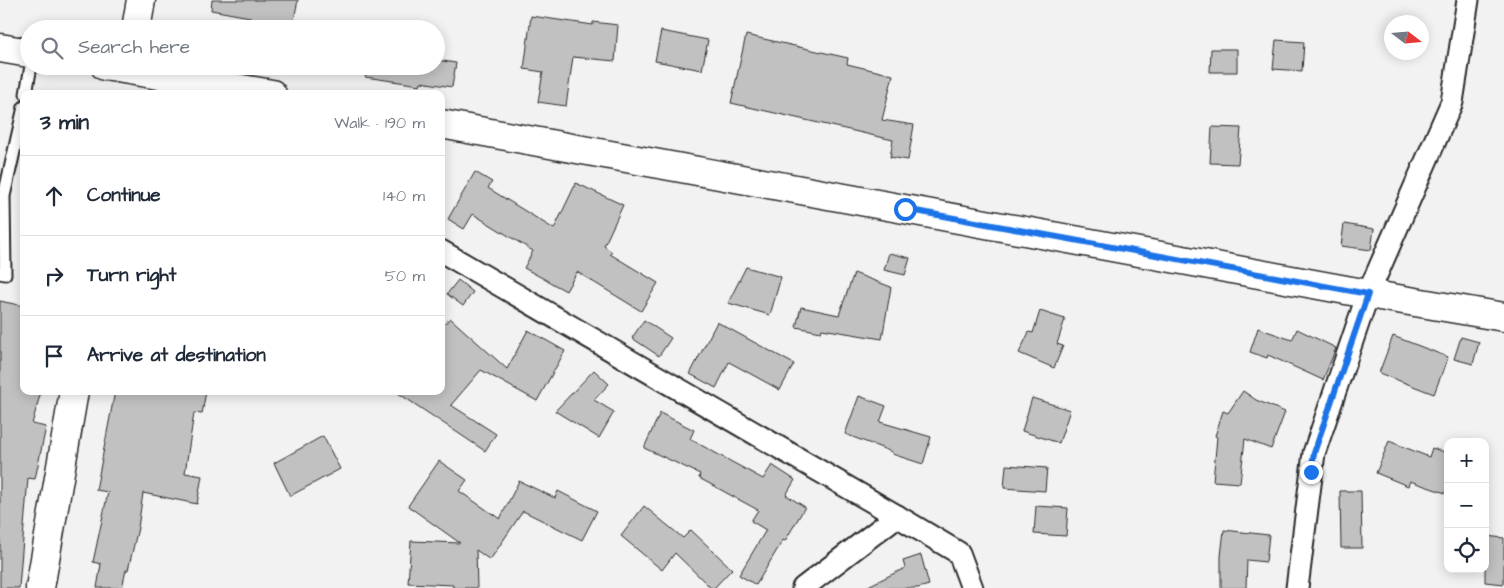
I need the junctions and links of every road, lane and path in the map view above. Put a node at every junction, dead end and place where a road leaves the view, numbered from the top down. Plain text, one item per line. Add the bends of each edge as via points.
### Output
1 (141, 0) edge
2 (1468, 0) edge
3 (138, 20) edge
4 (0, 48) edge
5 (20, 51) edge
6 (29, 75) edge
7 (130, 75) edge
8 (27, 90) edge
9 (242, 90) edge
10 (20, 124) edge
11 (445, 125) edge
12 (2, 199) edge
13 (445, 253) edge
14 (0, 273) edge
15 (1368, 294) junction
16 (1504, 317) edge
17 (73, 395) edge
18 (897, 516) junction
19 (40, 588) edge
20 (803, 588) edge
21 (972, 588) edge
22 (1297, 588) edge

1 - 3 street
2 - 15 street via 1452,102
4 - 5 street
6 - 8 lane
7 - 9 street
10 - 12 lane
11 - 15 street
12 - 14 lane via 5,274
13 - 18 street
15 - 16 street
15 - 22 street via 1314,453
17 - 19 street
18 - 20 street
18 - 21 street via 959,554

